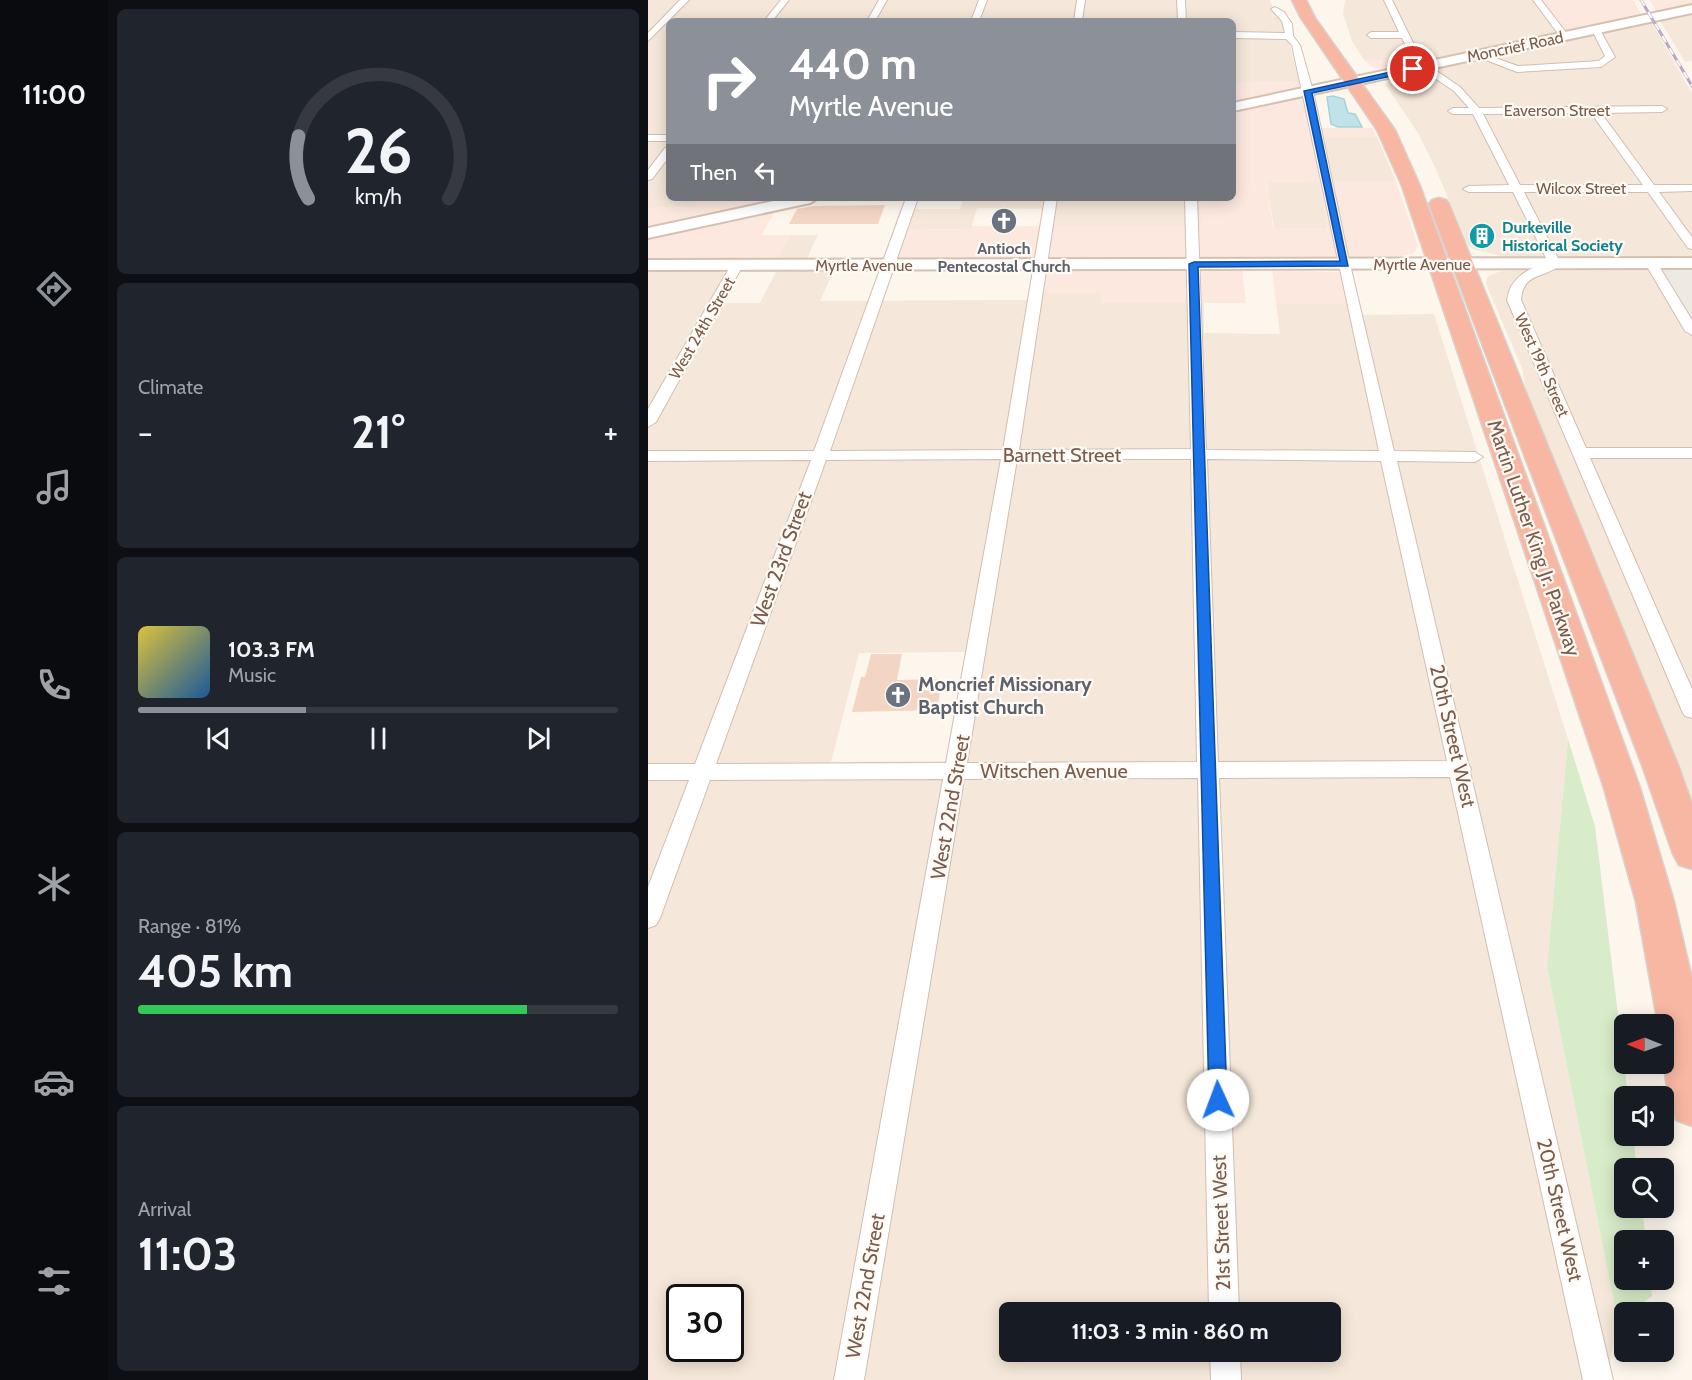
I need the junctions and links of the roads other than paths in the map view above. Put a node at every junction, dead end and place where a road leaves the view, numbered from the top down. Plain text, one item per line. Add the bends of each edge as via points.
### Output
1 (685, 0) edge
2 (785, 0) edge
3 (883, 0) edge
4 (983, 0) edge
5 (1081, 0) edge
6 (1181, 0) edge
7 (1299, 0) edge
8 (1388, 0) edge
9 (1538, 0) edge
10 (1275, 9) dead end
11 (1692, 10) edge
12 (667, 18) edge
13 (770, 18) edge
14 (873, 18) edge
15 (976, 18) edge
16 (1078, 18) edge
17 (1182, 18) edge
18 (666, 20) edge
19 (1330, 24) dead end
20 (1596, 30) junction
21 (1236, 35) edge
22 (1371, 35) dead end
23 (1404, 35) junction
24 (1289, 36) junction
25 (1565, 37) junction
26 (648, 38) edge
27 (1478, 55) junction
28 (1423, 67) junction
29 (1361, 81) junction
30 (1308, 91) junction
31 (1236, 106) edge
32 (1662, 109) dead end
33 (1476, 110) junction
34 (1594, 110) junction
35 (1453, 111) dead end
36 (1406, 132) dead end
37 (648, 138) edge
38 (666, 138) edge
39 (666, 154) edge
40 (648, 177) edge
41 (1516, 188) junction
42 (1651, 188) junction
43 (1692, 188) edge
44 (1469, 189) dead end
45 (1434, 190) dead end
46 (796, 201) edge
47 (911, 201) edge
48 (1051, 201) edge
49 (1191, 201) edge
50 (648, 233) edge
51 (1692, 245) edge
52 (1651, 263) junction
53 (1692, 263) edge
54 (1041, 264) junction
55 (1194, 264) junction
56 (1345, 264) junction
57 (1451, 264) junction
58 (1555, 264) junction
59 (648, 265) edge
60 (737, 265) junction
61 (889, 265) junction
62 (1692, 331) edge
63 (648, 422) edge
64 (1581, 453) junction
65 (1692, 453) edge
66 (1199, 454) junction
67 (820, 455) junction
68 (1010, 455) junction
69 (1389, 455) junction
70 (648, 456) edge
71 (1475, 457) dead end
72 (1692, 711) edge
73 (1461, 770) junction
74 (956, 771) junction
75 (1208, 771) junction
76 (648, 772) edge
77 (702, 772) junction
78 (1692, 854) edge
79 (648, 918) edge
80 (1675, 996) junction
81 (1692, 1066) edge
82 (1692, 1105) edge
83 (1224, 1302) edge
84 (1225, 1362) edge
85 (849, 1380) edge
86 (1226, 1380) edge
87 (1598, 1380) edge

1 - 12 street
2 - 13 street
3 - 14 street
4 - 15 street
5 - 16 street
6 - 17 street
7 - 29 highway, Martin Luther King Jr. Parkway via 1308,18
8 - 23 street
9 - 25 street
10 - 24 street, 20th Street West via 1285,20
11 - 20 main road, Moncrief Road
18 - 26 street
19 - 29 highway, Martin Luther King Jr. Parkway
20 - 25 main road, Moncrief Road
20 - 27 street via 1610,57 1597,64 1517,69
21 - 24 street
22 - 23 street
23 - 28 street
24 - 30 street, 20th Street West via 1296,45
25 - 27 main road, Moncrief Road
27 - 28 main road, Moncrief Road
28 - 29 main road, Moncrief Road
28 - 33 street via 1457,89
29 - 30 main road, Moncrief Road
29 - 36 highway, Martin Luther King Jr. Parkway
29 - 57 highway, Martin Luther King Jr. Parkway
30 - 31 main road, Moncrief Road
30 - 56 street, 20th Street West
32 - 34 street, Eaverson Street
33 - 34 street, Eaverson Street
33 - 35 street, Eaverson Street
33 - 41 street
34 - 42 street
37 - 38 street
39 - 40 street
41 - 42 street, Wilcox Street
41 - 44 street, Wilcox Street
41 - 58 street
42 - 43 street, Wilcox Street
42 - 51 street
45 - 57 highway, Martin Luther King Jr. Parkway
46 - 50 main road
47 - 61 street, West 23rd Street
48 - 54 street, West 22nd Street
49 - 55 street, 21st Street West
52 - 53 main road, Myrtle Avenue
52 - 58 main road, Myrtle Avenue
52 - 62 street
54 - 55 main road, Myrtle Avenue
54 - 61 main road, Myrtle Avenue
54 - 68 street, West 22nd Street
55 - 56 main road, Myrtle Avenue
55 - 66 street, 21st Street West
56 - 57 main road, Myrtle Avenue
56 - 69 street, 20th Street West
57 - 58 main road, Myrtle Avenue
57 - 78 highway, Martin Luther King Jr. Parkway
57 - 80 highway, Martin Luther King Jr. Parkway via 1622,788 1655,902
58 - 64 street, West 19th Street via 1523,278 1514,291 1514,300
59 - 60 main road, Myrtle Avenue
60 - 61 main road, Myrtle Avenue
60 - 63 street, West 24th Street
61 - 67 street, West 23rd Street
64 - 65 street
64 - 72 street, West 19th Street
66 - 68 street, Barnett Street
66 - 69 street, Barnett Street
66 - 75 street, 21st Street West
67 - 68 street, Barnett Street
67 - 70 street, Barnett Street
67 - 77 street, West 23rd Street
68 - 74 street, West 22nd Street
69 - 71 street, Barnett Street
69 - 73 street, 20th Street West
73 - 75 street, Witschen Avenue
73 - 87 street, 20th Street West
74 - 75 street, Witschen Avenue
74 - 77 street, Witschen Avenue
74 - 85 street, West 22nd Street
75 - 83 street, 21st Street West
76 - 77 street, Witschen Avenue
77 - 79 street, West 23rd Street
80 - 81 highway
80 - 82 highway, Martin Luther King Jr. Parkway
84 - 86 street

